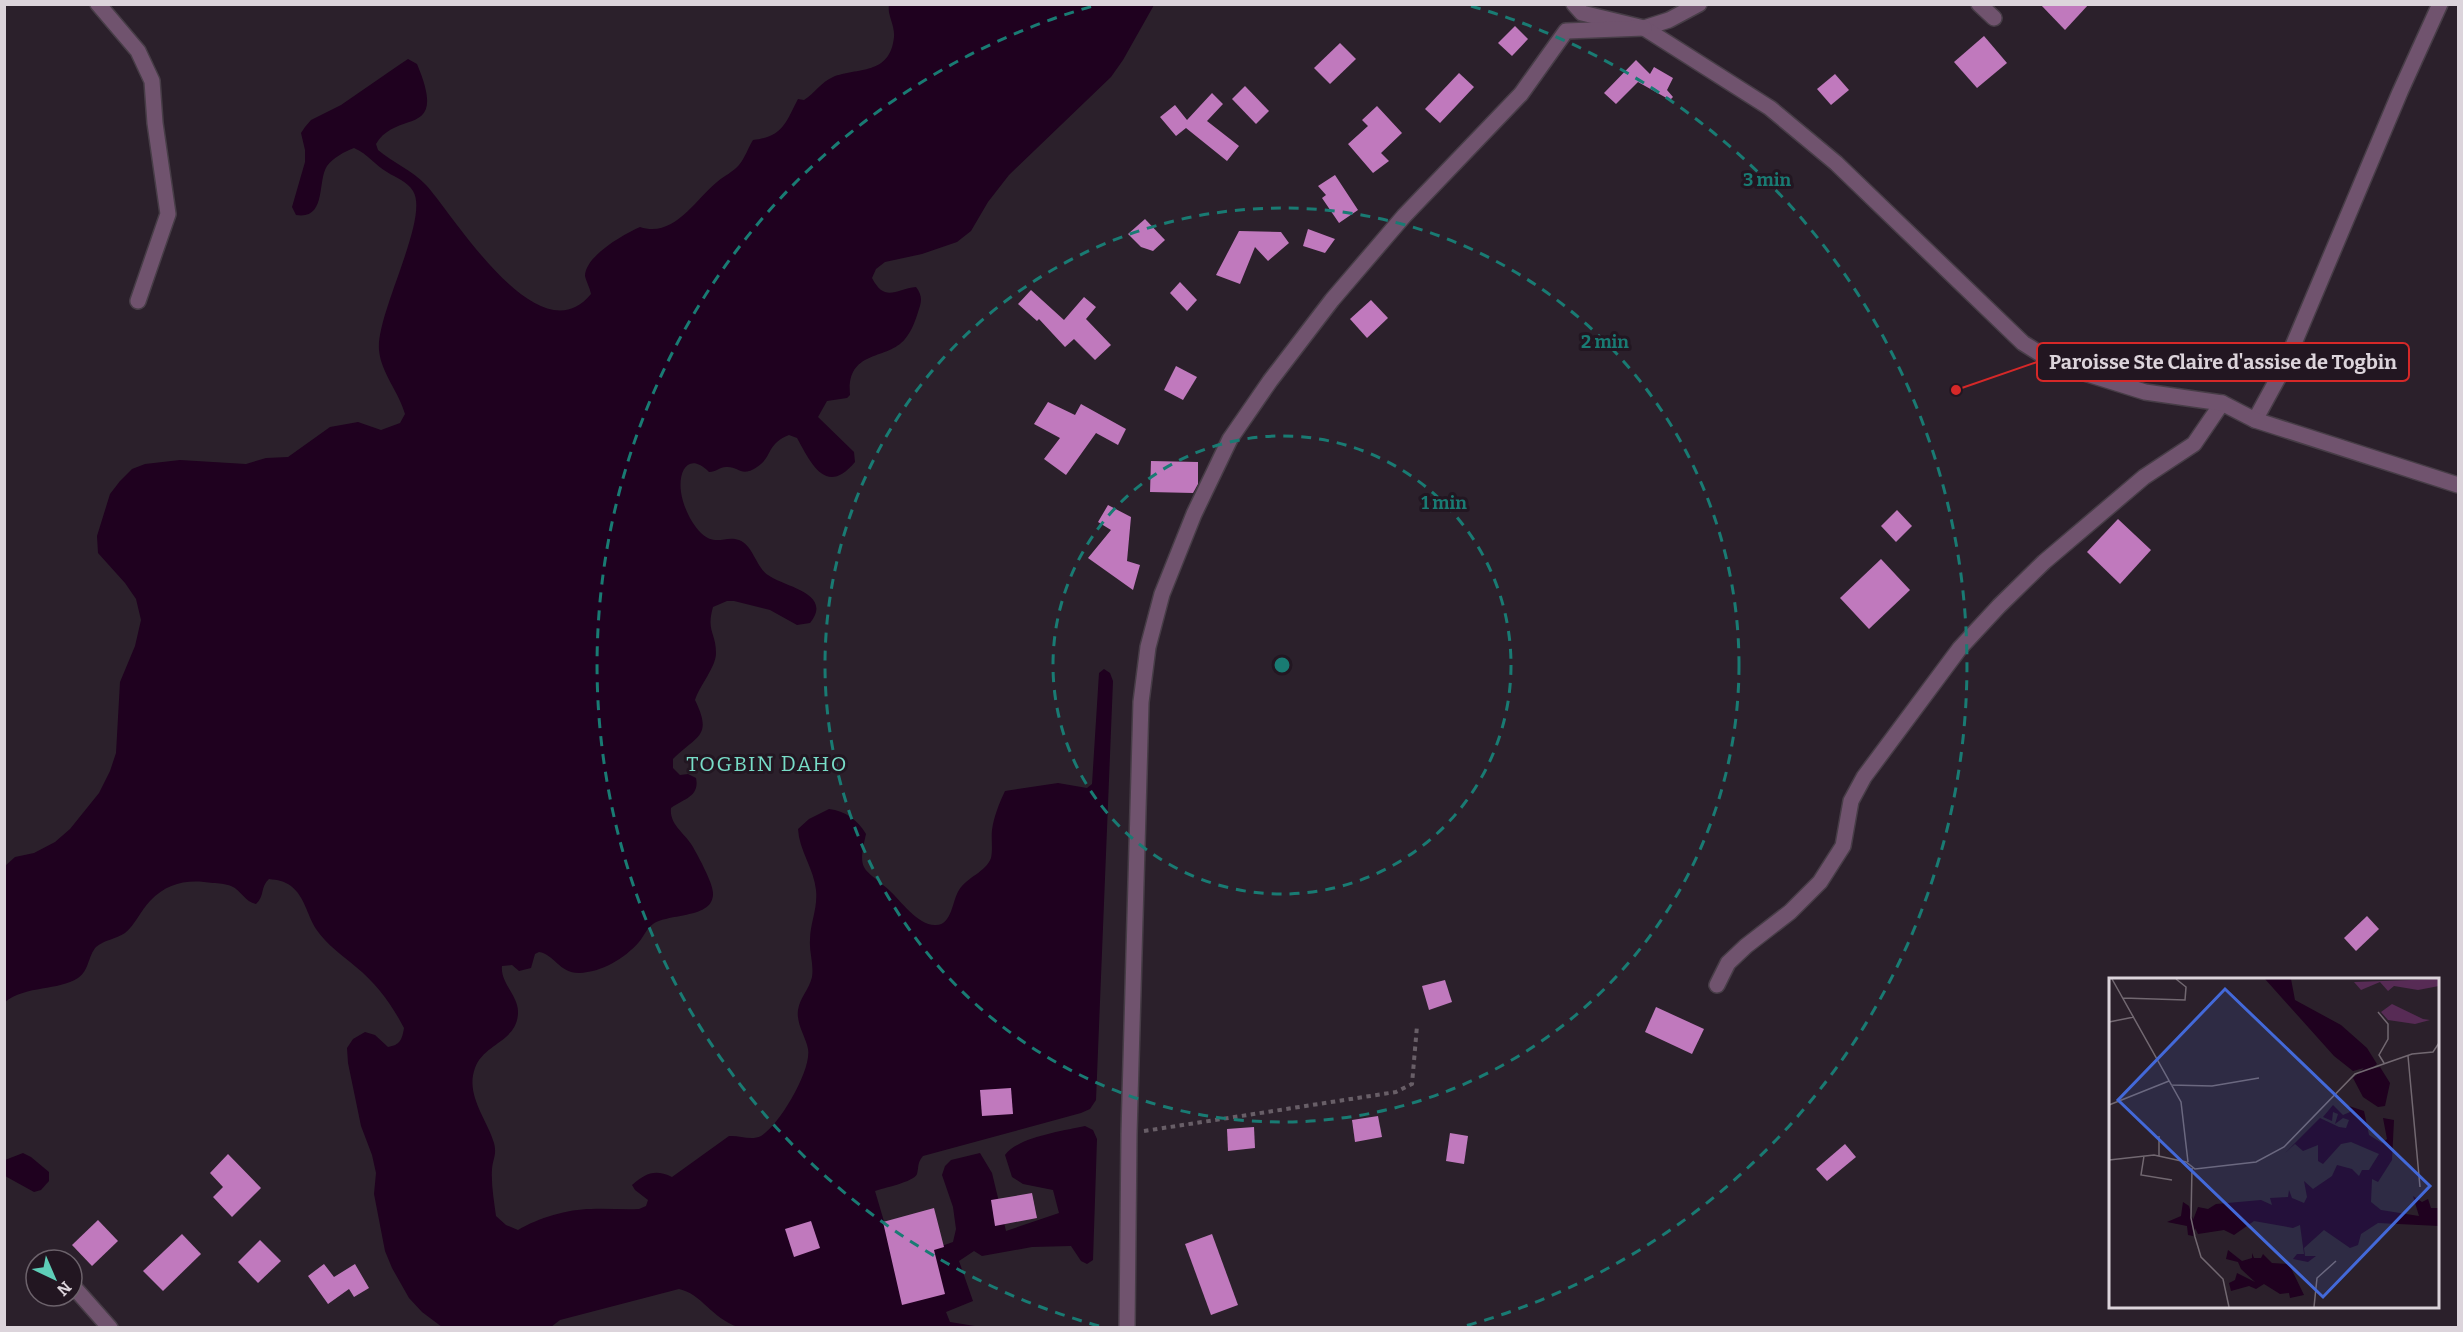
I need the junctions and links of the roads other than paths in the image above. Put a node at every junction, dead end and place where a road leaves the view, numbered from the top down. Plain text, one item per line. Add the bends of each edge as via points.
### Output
1 (98, 4) edge
2 (1575, 4) edge
3 (1699, 4) edge
4 (1978, 4) edge
5 (2440, 4) edge
6 (1994, 18) dead end
7 (1644, 28) junction
8 (138, 301) dead end
9 (2222, 403) junction
10 (2255, 420) junction
11 (2458, 485) edge
12 (1717, 985) dead end
13 (84, 1299) edge
14 (110, 1328) edge
15 (1127, 1328) edge

1 - 8 street via 138,51 152,81 154,123 168,214
2 - 7 street via 1582,13
3 - 7 street
4 - 6 street
5 - 10 street via 2284,367
7 - 9 street via 1770,108 1800,132 1920,241 2023,343 2052,361 2145,392
7 - 15 street via 1566,31 1521,94 1404,216 1332,300 1230,439 1162,594 1148,647 1142,702
9 - 10 street
9 - 12 street via 2194,444 2144,477 2044,562 1960,648 1864,777 1851,801 1842,846 1820,882 1728,963
10 - 11 street
13 - 14 street

